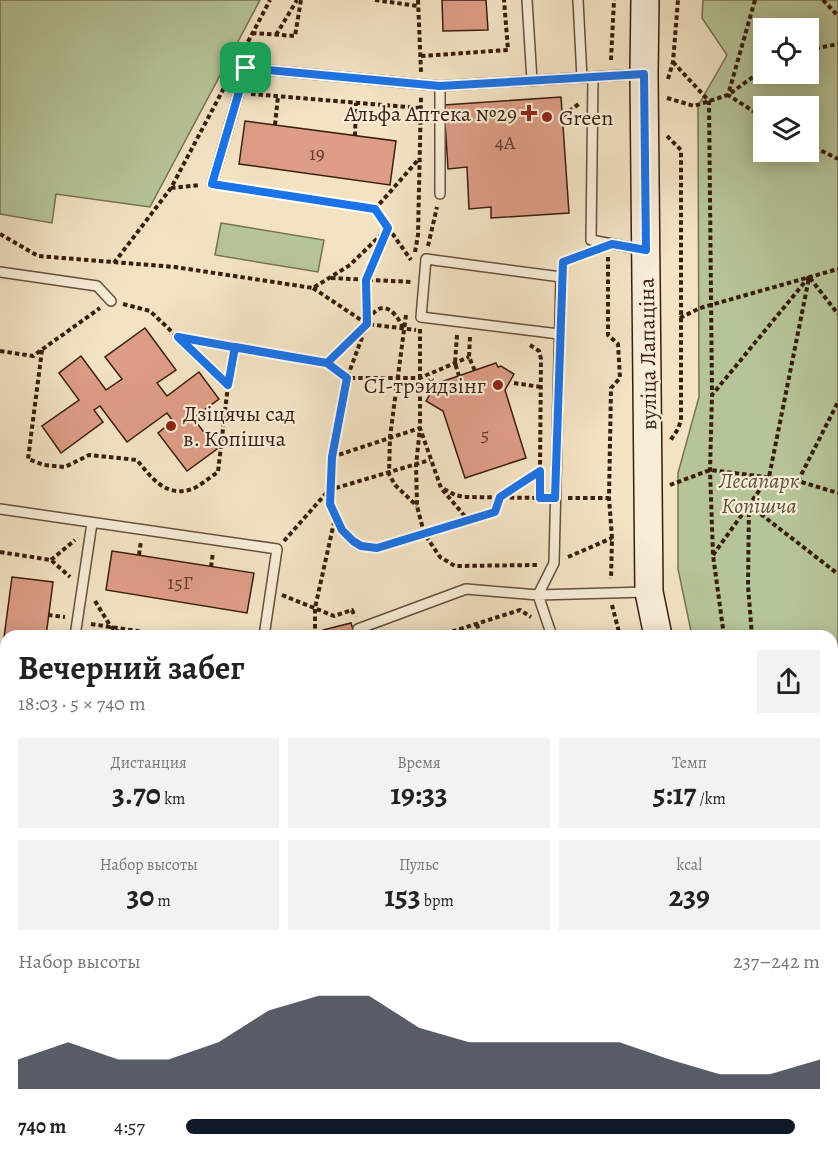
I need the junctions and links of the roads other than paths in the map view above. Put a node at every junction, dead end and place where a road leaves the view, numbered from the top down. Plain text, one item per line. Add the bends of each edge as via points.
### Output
1 (527, 0) edge
2 (578, 0) edge
3 (645, 0) edge
4 (593, 77) junction
5 (582, 78) junction
6 (532, 81) junction
7 (655, 81) junction
8 (440, 86) junction
9 (212, 184) road end
10 (440, 194) road end
11 (646, 250) junction
12 (0, 272) edge
13 (111, 301) road end
14 (560, 334) junction
15 (0, 509) edge
16 (92, 523) junction
17 (649, 592) junction
18 (538, 595) junction
19 (358, 629) road end
20 (76, 630) edge
21 (265, 630) edge
22 (550, 630) edge
23 (657, 630) edge

1 - 6 lane
2 - 5 lane
3 - 7 main road, вуліца Лапаціна
4 - 5 lane
4 - 7 lane
4 - 11 lane via 591,240 610,248
5 - 6 lane
6 - 8 lane
7 - 11 main road, вуліца Лапаціна
8 - 9 lane via 246,68
8 - 10 lane
11 - 17 main road, вуліца Лапаціна
12 - 13 lane via 97,286
14 - 14 lane via 561,277 426,259 421,317
14 - 18 lane via 554,563
15 - 16 lane
16 - 20 lane
16 - 21 lane via 277,549
17 - 18 lane
17 - 23 main road, вуліца Лапаціна
18 - 19 lane via 466,589
18 - 22 lane

